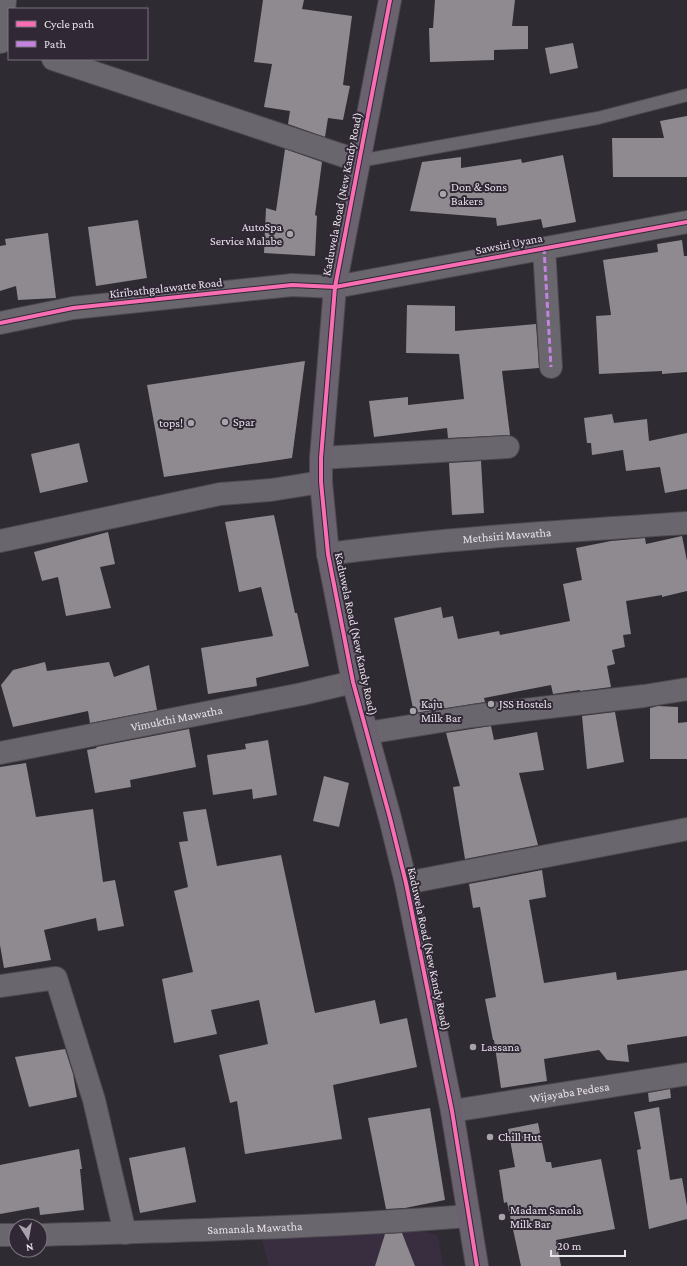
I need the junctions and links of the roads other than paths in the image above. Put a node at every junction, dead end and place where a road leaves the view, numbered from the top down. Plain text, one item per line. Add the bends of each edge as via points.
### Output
1 (5, 0) edge
2 (390, 0) edge
3 (3, 42) edge
4 (56, 60) edge
5 (687, 95) edge
6 (359, 161) junction
7 (687, 222) edge
8 (544, 248) junction
9 (335, 287) junction
10 (0, 323) edge
11 (551, 367) dead end
12 (508, 447) dead end
13 (321, 458) junction
14 (321, 482) junction
15 (687, 523) edge
16 (0, 541) edge
17 (328, 554) junction
18 (353, 682) junction
19 (687, 689) edge
20 (367, 733) junction
21 (0, 753) edge
22 (687, 829) edge
23 (406, 883) junction
24 (0, 986) edge
25 (687, 1074) edge
26 (452, 1111) junction
27 (469, 1216) junction
28 (125, 1233) junction
29 (48, 1234) edge
30 (477, 1266) edge

1 - 3 street
2 - 6 main road, Kaduwela Road (New Kandy Road)
4 - 6 street
5 - 6 lane via 598,118
6 - 9 main road, Kaduwela Road (New Kandy Road)
7 - 8 street, Sawsiri Uyana
8 - 9 street, Sawsiri Uyana
8 - 11 street
9 - 10 street, Kiribathgalawatte Road via 292,285 89,306
9 - 13 main road, Kaduwela Road (New Kandy Road)
12 - 13 street
13 - 14 main road, Kaduwela Road (New Kandy Road)
14 - 16 street via 271,490 220,494
14 - 17 main road, Kaduwela Road (New Kandy Road)
15 - 17 street, Methsiri Mawatha via 468,538
17 - 18 main road, Kaduwela Road (New Kandy Road)
18 - 20 main road, Kaduwela Road (New Kandy Road)
18 - 21 street, Vimukthi Mawatha
19 - 20 street via 473,716
20 - 23 main road, Kaduwela Road (New Kandy Road)
22 - 23 street
23 - 26 main road, Kaduwela Road (New Kandy Road)
24 - 28 street via 56,978 94,1100
25 - 26 street, Wijayaba Pedesa
26 - 27 main road, Kaduwela Road (New Kandy Road)
27 - 28 street, Samanala Mawatha
27 - 30 main road, Kaduwela Road (New Kandy Road)
28 - 29 street, Samanala Mawatha

